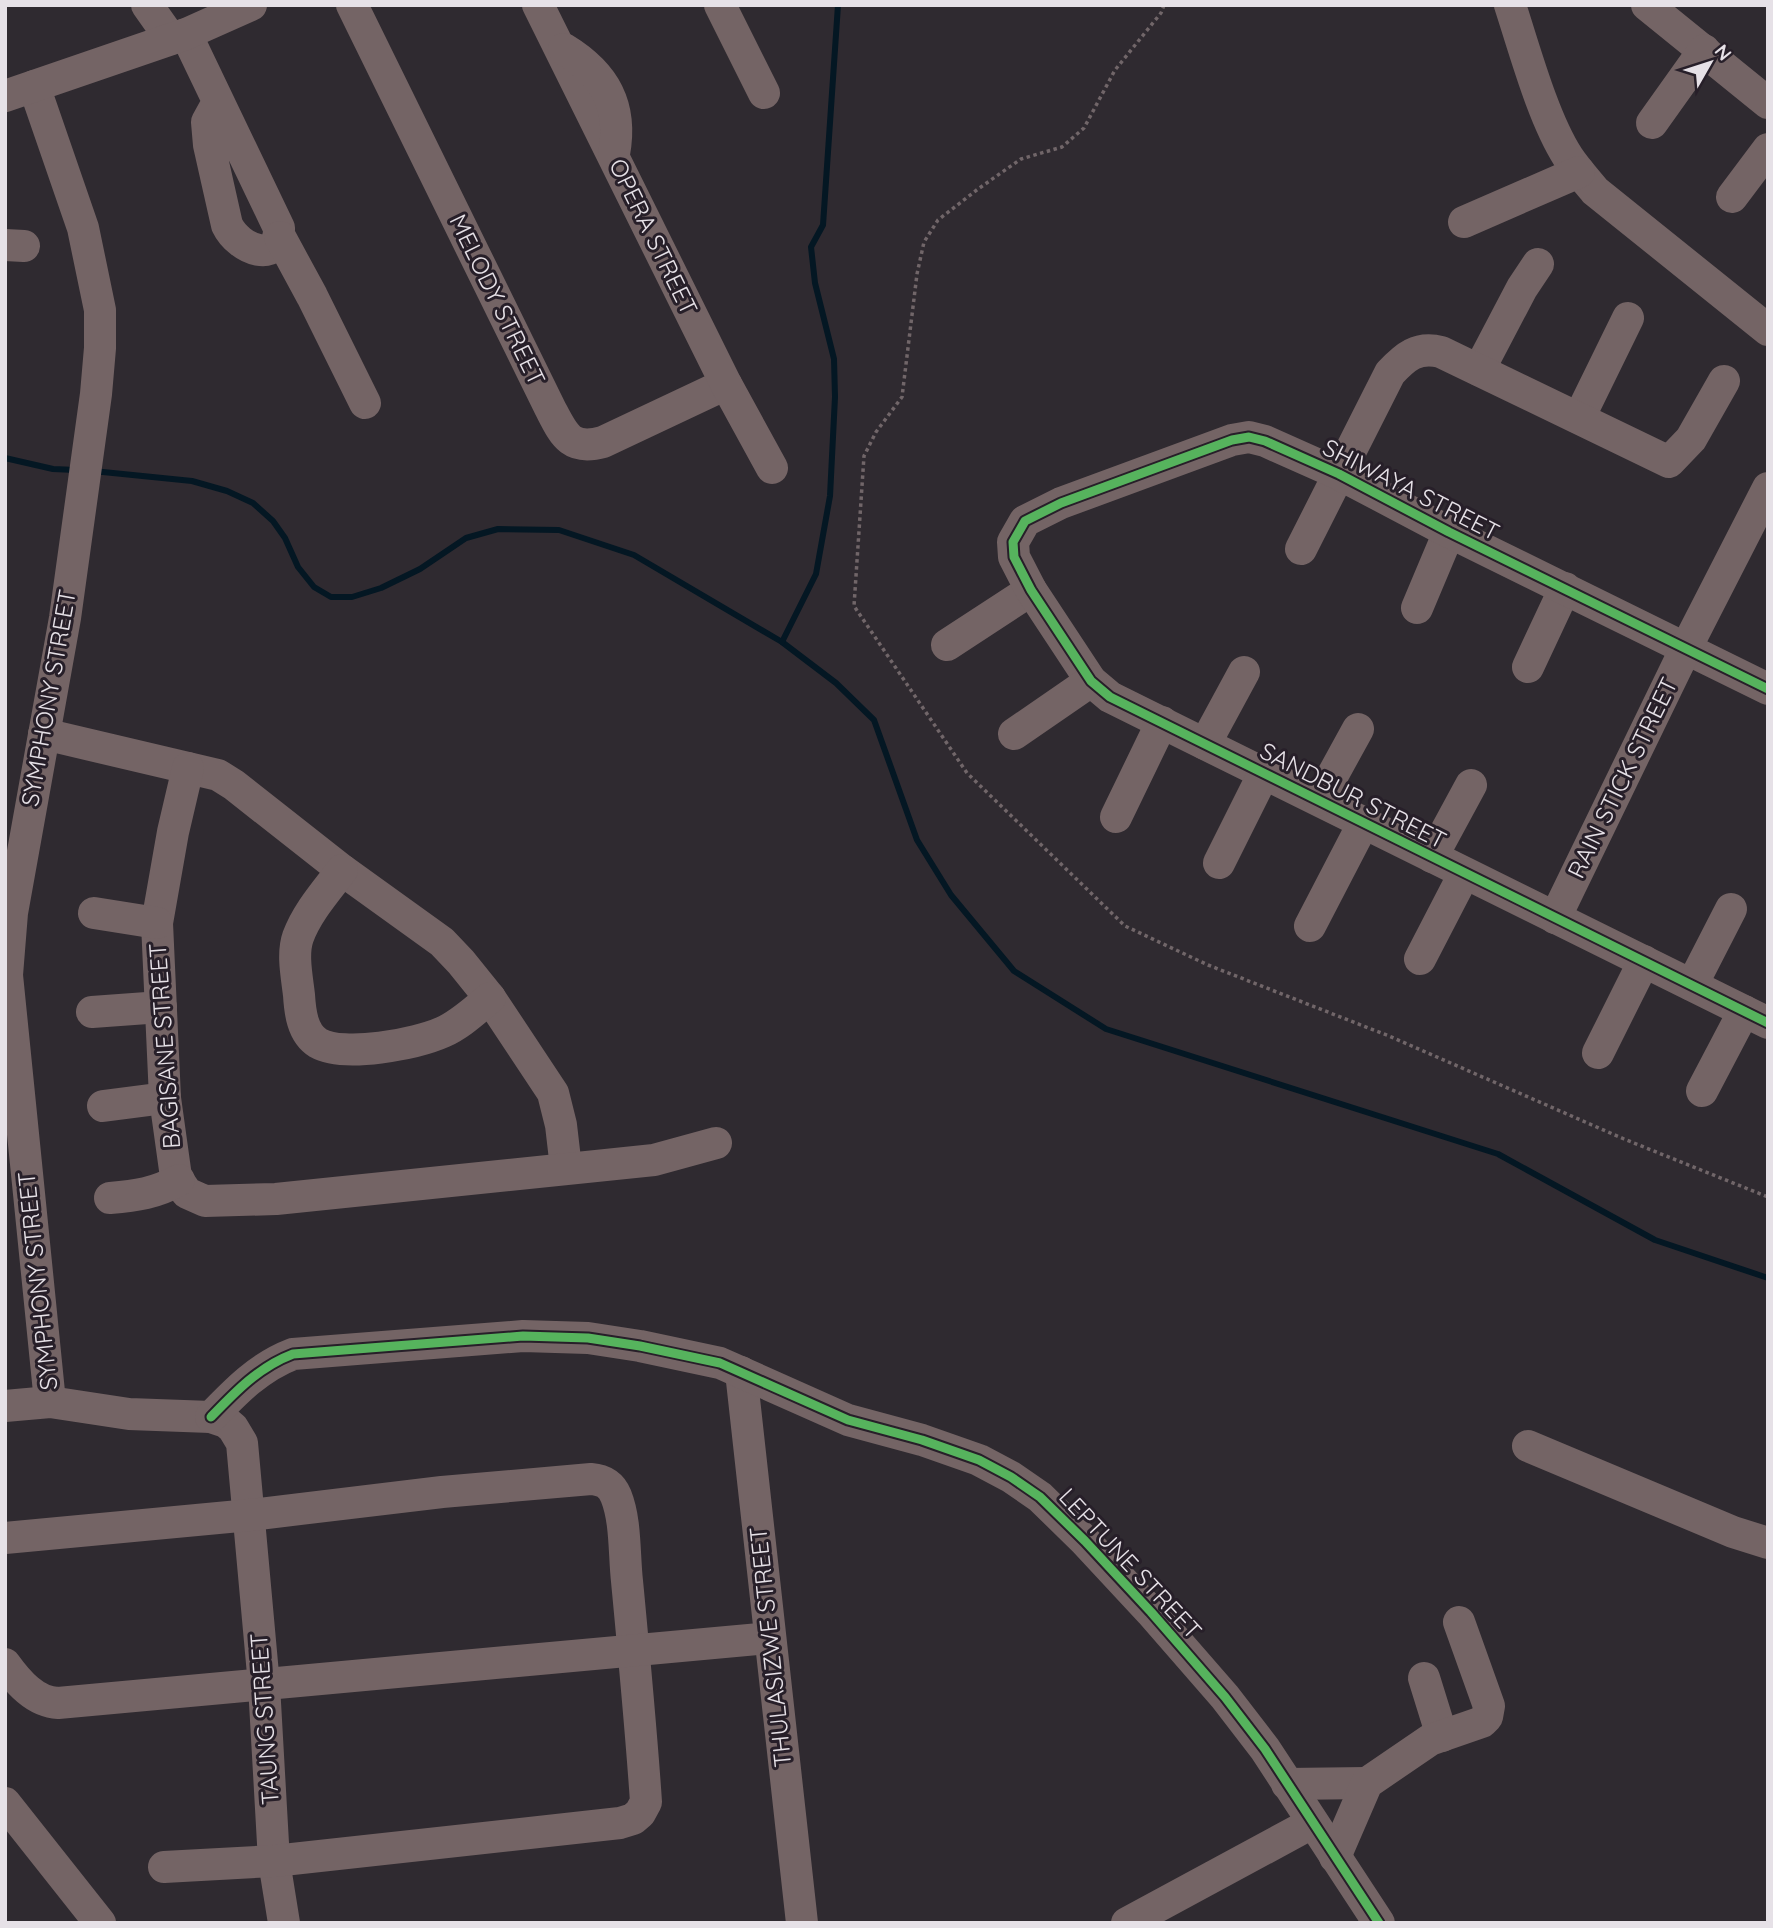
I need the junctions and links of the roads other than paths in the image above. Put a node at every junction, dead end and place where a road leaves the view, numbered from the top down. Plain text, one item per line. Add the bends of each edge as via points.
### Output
1 (147, 5) edge
2 (251, 5) edge
3 (352, 5) edge
4 (538, 5) edge
5 (720, 5) edge
6 (1510, 5) edge
7 (1647, 5) edge
8 (178, 37) junction
9 (1704, 50) junction
10 (19, 91) edge
11 (764, 93) dead end
12 (218, 102) junction
13 (1768, 103) edge
14 (1652, 123) dead end
15 (1768, 149) edge
16 (1579, 172) junction
17 (1732, 197) dead end
18 (1464, 222) dead end
19 (280, 237) junction
20 (1538, 264) dead end
21 (1628, 318) dead end
22 (1768, 330) edge
23 (1479, 370) junction
24 (1724, 381) dead end
25 (726, 384) junction
26 (365, 403) dead end
27 (1579, 418) junction
28 (772, 468) dead end
29 (1339, 474) junction
30 (1768, 488) edge
31 (1026, 521) joint
32 (1449, 532) junction
33 (1301, 549) dead end
34 (1565, 588) junction
35 (1031, 590) junction
36 (1417, 608) dead end
37 (947, 645) dead end
38 (1686, 648) junction
39 (1528, 667) dead end
40 (1244, 672) dead end
41 (1091, 681) junction
42 (1768, 689) edge
43 (1162, 722) junction
44 (1358, 729) dead end
45 (44, 734) junction
46 (1014, 734) dead end
47 (1205, 744) junction
48 (188, 768) junction
49 (1264, 773) junction
50 (1471, 785) dead end
51 (1319, 800) junction
52 (1116, 817) dead end
53 (1364, 822) junction
54 (1432, 857) junction
55 (1219, 863) dead end
56 (342, 870) junction
57 (1464, 874) junction
58 (1731, 909) dead end
59 (94, 913) dead end
60 (1555, 918) junction
61 (157, 923) junction
62 (1310, 926) dead end
63 (1420, 959) dead end
64 (1644, 961) junction
65 (1692, 985) junction
66 (490, 998) junction
67 (161, 1007) junction
68 (92, 1012) dead end
69 (1756, 1017) edge
70 (1598, 1054) dead end
71 (1702, 1091) dead end
72 (165, 1098) junction
73 (103, 1106) dead end
74 (716, 1143) dead end
75 (566, 1168) junction
76 (179, 1180) junction
77 (110, 1198) dead end
78 (20, 1233) edge
79 (741, 1372) junction
80 (50, 1402) junction
81 (5, 1406) edge
82 (211, 1417) junction
83 (1528, 1446) dead end
84 (250, 1515) junction
85 (5, 1538) edge
86 (1768, 1543) edge
87 (1459, 1622) dead end
88 (769, 1638) junction
89 (634, 1652) junction
90 (5, 1664) edge
91 (1424, 1678) dead end
92 (264, 1685) junction
93 (1442, 1736) junction
94 (1367, 1783) junction
95 (1287, 1784) junction
96 (5, 1803) edge
97 (1312, 1823) junction
98 (1335, 1857) junction
99 (274, 1861) junction
100 (164, 1867) dead end
101 (100, 1923) edge
102 (284, 1923) edge
103 (802, 1923) edge
104 (1127, 1923) edge
105 (1379, 1923) edge

1 - 8 street
2 - 8 street
3 - 25 street, MELODY STREET via 557,422 575,444 603,442
4 - 25 street, OPERA STREET
5 - 11 street
6 - 16 street via 1550,121
7 - 9 street
8 - 10 street
8 - 12 street
9 - 13 street
9 - 14 street
10 - 45 street, SYMPHONY STREET via 83,228 100,310 97,383 82,498
12 - 19 street
12 - 19 street via 207,122 209,145 232,236 252,250 268,249
15 - 17 street
16 - 18 street
16 - 22 street via 1605,199
19 - 26 street
20 - 23 street
21 - 27 street
23 - 27 street
23 - 29 street via 1432,349 1402,360 1390,373
24 - 27 street via 1691,439 1669,462
25 - 28 street, OPERA STREET
29 - 31 street, SHIWAYA STREET via 1249,437 1061,503
29 - 32 street, SHIWAYA STREET
29 - 33 street
30 - 38 street, RAIN STICK STREET
31 - 35 street, SANDBUR STREET via 1012,548
32 - 34 street, SHIWAYA STREET
32 - 36 street
34 - 38 street, SHIWAYA STREET
34 - 39 street
35 - 37 street
35 - 41 street, SANDBUR STREET
38 - 42 street, SHIWAYA STREET
38 - 60 street, RAIN STICK STREET
40 - 47 street
41 - 43 street, SANDBUR STREET via 1110,697
41 - 46 street
43 - 47 street, SANDBUR STREET
43 - 52 street
44 - 51 street
45 - 48 street
45 - 78 street, SYMPHONY STREET via 12,913 7,975
47 - 49 street, SANDBUR STREET
48 - 56 street via 218,775 234,785
48 - 61 street, BAGISANE STREET
49 - 51 street, SANDBUR STREET
49 - 55 street
50 - 54 street
51 - 53 street, SANDBUR STREET
53 - 54 street, SANDBUR STREET
53 - 62 street
54 - 57 street, SANDBUR STREET
56 - 66 street via 442,942
56 - 66 street via 308,918 296,949 300,1011 318,1043 340,1050 408,1044 460,1023
57 - 60 street, SANDBUR STREET
57 - 63 street
58 - 65 street
59 - 61 street
60 - 64 street, SANDBUR STREET
61 - 67 street, BAGISANE STREET
64 - 65 street, SANDBUR STREET
64 - 70 street
65 - 69 street, SANDBUR STREET
66 - 75 street via 553,1093
67 - 68 street
67 - 72 street, BAGISANE STREET
69 - 71 street
72 - 73 street
72 - 76 street, BAGISANE STREET
74 - 75 street, BAGISANE STREET via 654,1160
75 - 76 street, BAGISANE STREET via 240,1201 205,1201 187,1192
76 - 77 street via 144,1195
78 - 80 street, SYMPHONY STREET
79 - 82 street, LEPTUNE STREET via 720,1363 588,1338 523,1336 314,1352 274,1361
79 - 88 street, THULASIZWE STREET
79 - 95 street, LEPTUNE STREET via 848,1420 979,1460 1040,1497 1225,1697
80 - 81 street
80 - 82 street via 129,1414
82 - 84 street, TAUNG STREET via 226,1422 239,1434
83 - 86 street
84 - 85 street
84 - 89 street via 442,1492 601,1480 613,1490 619,1506
84 - 92 street, TAUNG STREET
87 - 93 street via 1489,1706 1482,1722
88 - 89 street
88 - 103 street, THULASIZWE STREET
89 - 92 street
89 - 99 street via 646,1802 633,1819 570,1830
90 - 92 street via 20,1683 50,1702
91 - 93 street
92 - 99 street, TAUNG STREET
93 - 94 street
94 - 95 street
94 - 98 street
95 - 97 street, LEPTUNE STREET
96 - 101 street
97 - 98 street, LEPTUNE STREET
97 - 104 street
98 - 105 street, LEPTUNE STREET
99 - 100 street
99 - 102 street, TAUNG STREET

